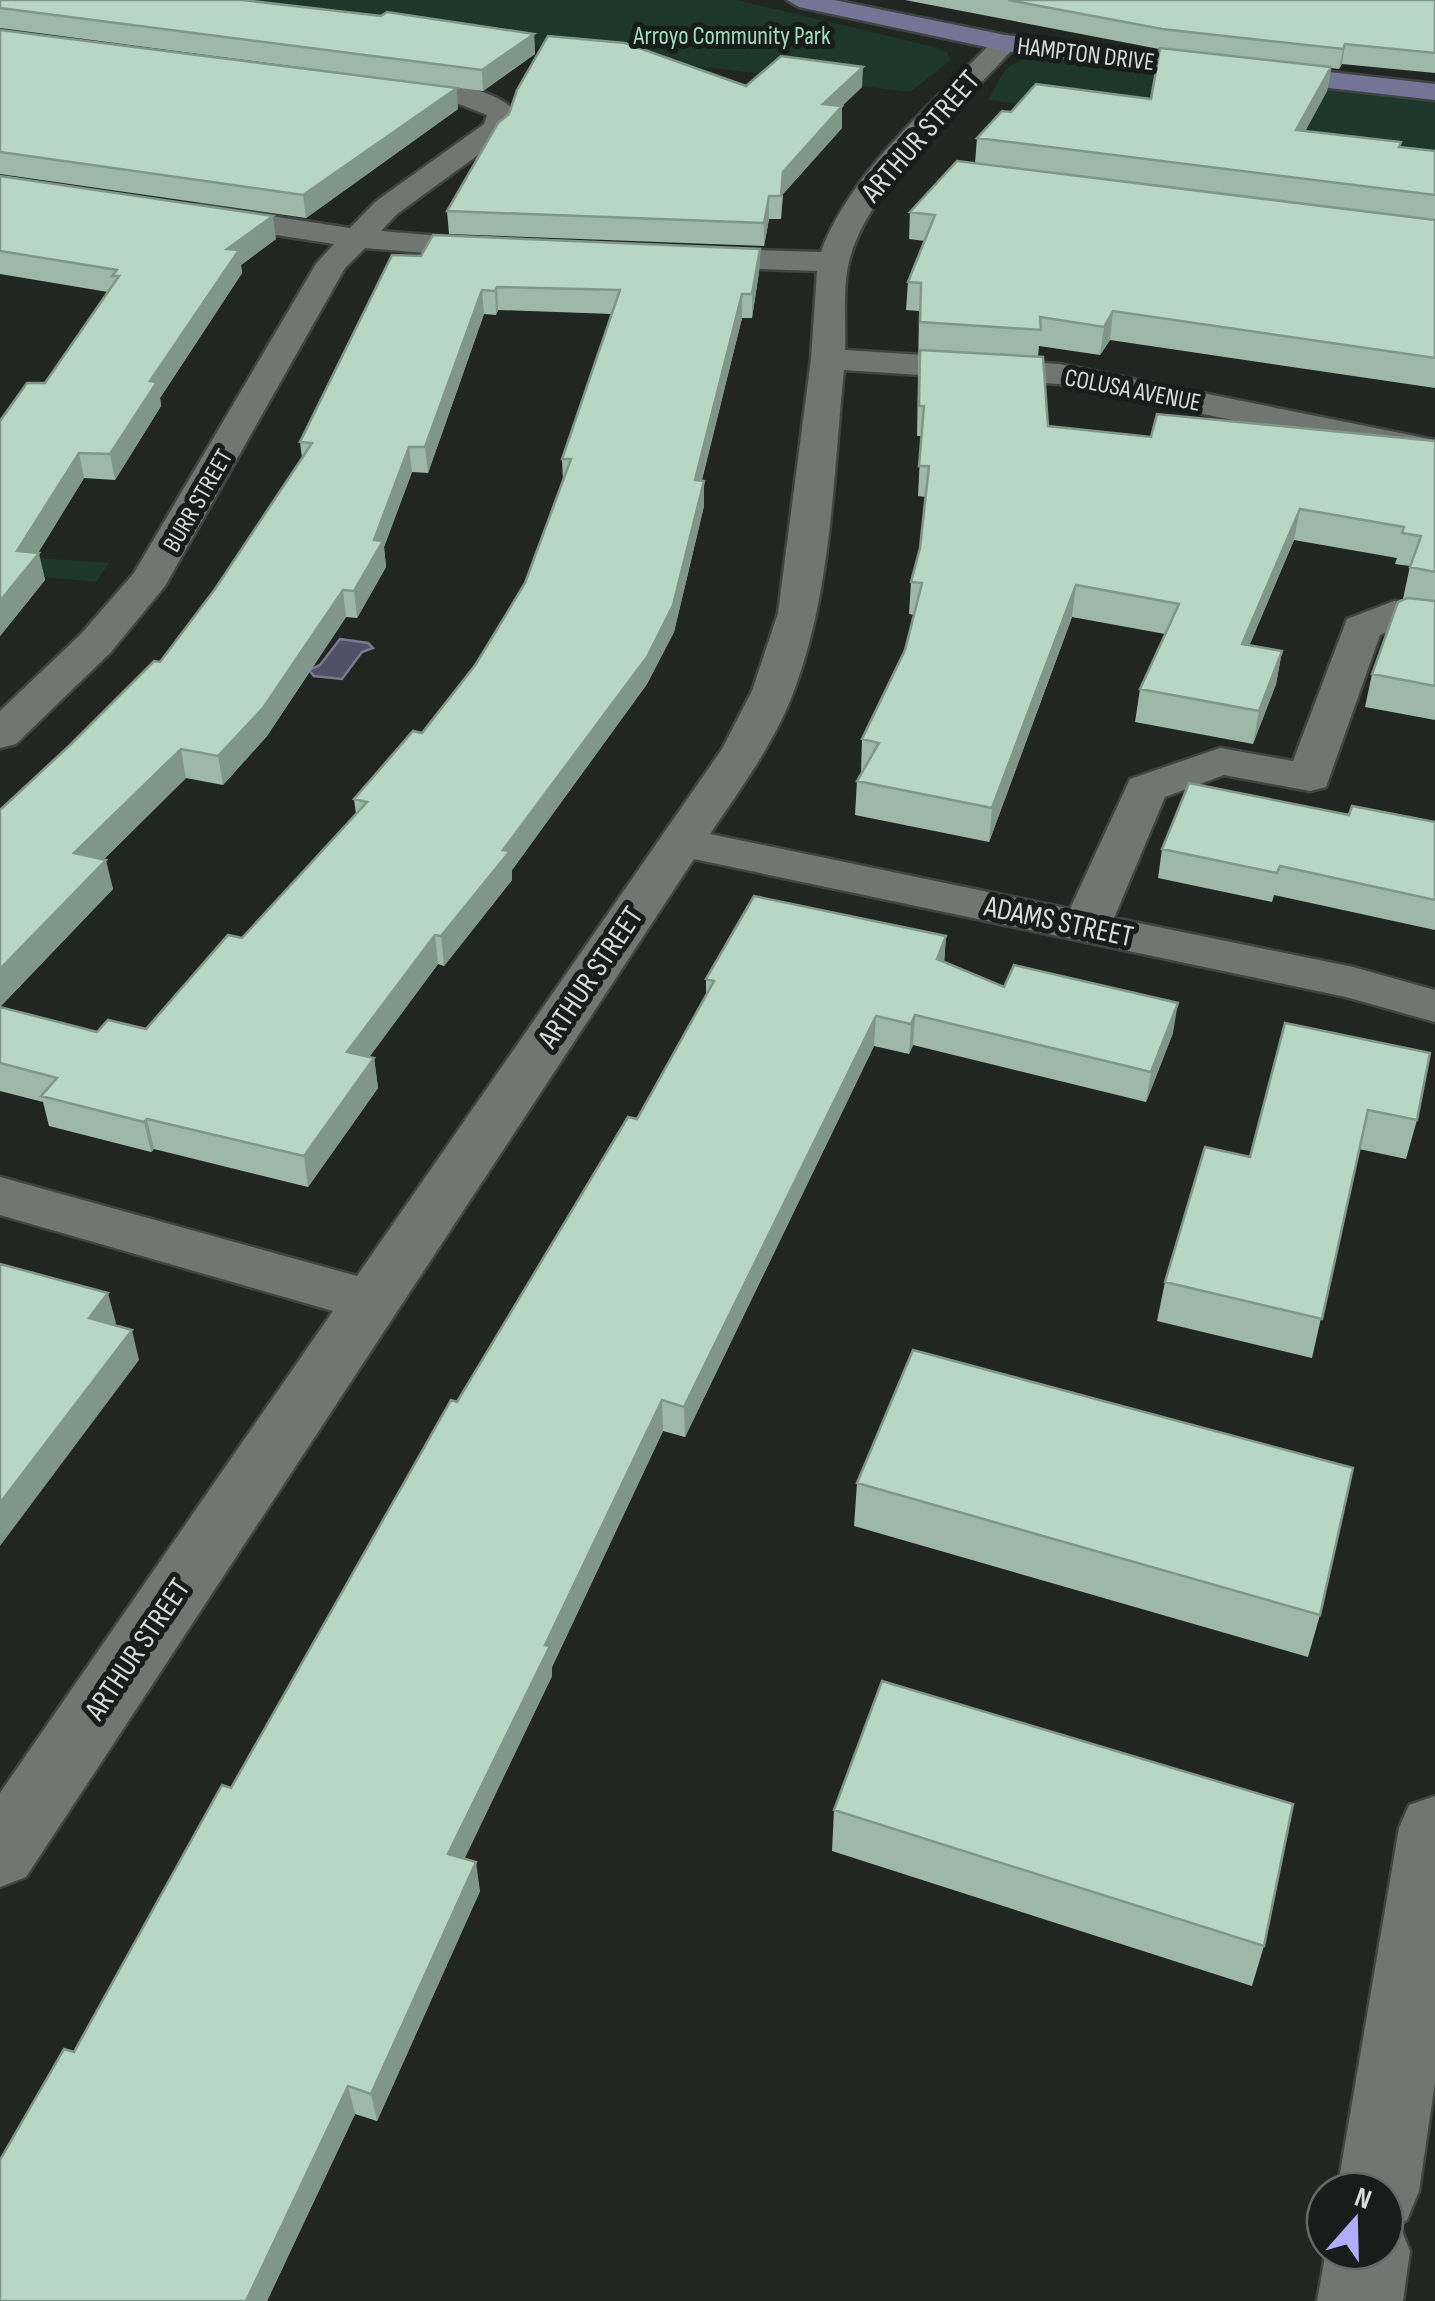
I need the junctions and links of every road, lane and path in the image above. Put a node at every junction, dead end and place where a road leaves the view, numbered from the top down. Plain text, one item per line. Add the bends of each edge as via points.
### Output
1 (799, 0) edge
2 (1005, 43) junction
3 (366, 84) edge
4 (1435, 92) edge
5 (890, 166) junction
6 (928, 170) dead end
7 (160, 208) edge
8 (357, 238) junction
9 (537, 252) edge
10 (654, 256) edge
11 (833, 262) junction
12 (828, 359) junction
13 (1435, 451) edge
14 (1435, 620) edge
15 (0, 735) edge
16 (681, 842) junction
17 (1086, 927) junction
18 (1435, 1006) edge
19 (0, 1196) edge
20 (371, 1301) junction
21 (1435, 1828) edge
22 (0, 1854) edge
23 (1381, 2171) edge
24 (1365, 2271) edge
25 (1360, 2301) edge

1 - 2 street, HAMPTON DRIVE
2 - 4 street, HAMPTON DRIVE
2 - 5 street, ARTHUR STREET
3 - 8 street, BURR STREET via 473,99 501,112 502,120
5 - 6 street
5 - 11 street, ARTHUR STREET via 858,206
7 - 8 street
8 - 9 street
8 - 15 street, BURR STREET via 332,264 151,578 96,643
10 - 11 street
11 - 12 street, ARTHUR STREET
12 - 13 street, COLUSA AVENUE via 1059,374
12 - 16 street, ARTHUR STREET via 788,652 744,748
14 - 17 street via 1394,614 1362,628 1310,777 1220,761 1146,789
16 - 17 street, ADAMS STREET
16 - 20 street, ARTHUR STREET
17 - 18 street, ADAMS STREET
19 - 20 street
20 - 22 street, ARTHUR STREET
21 - 23 street
24 - 25 street

